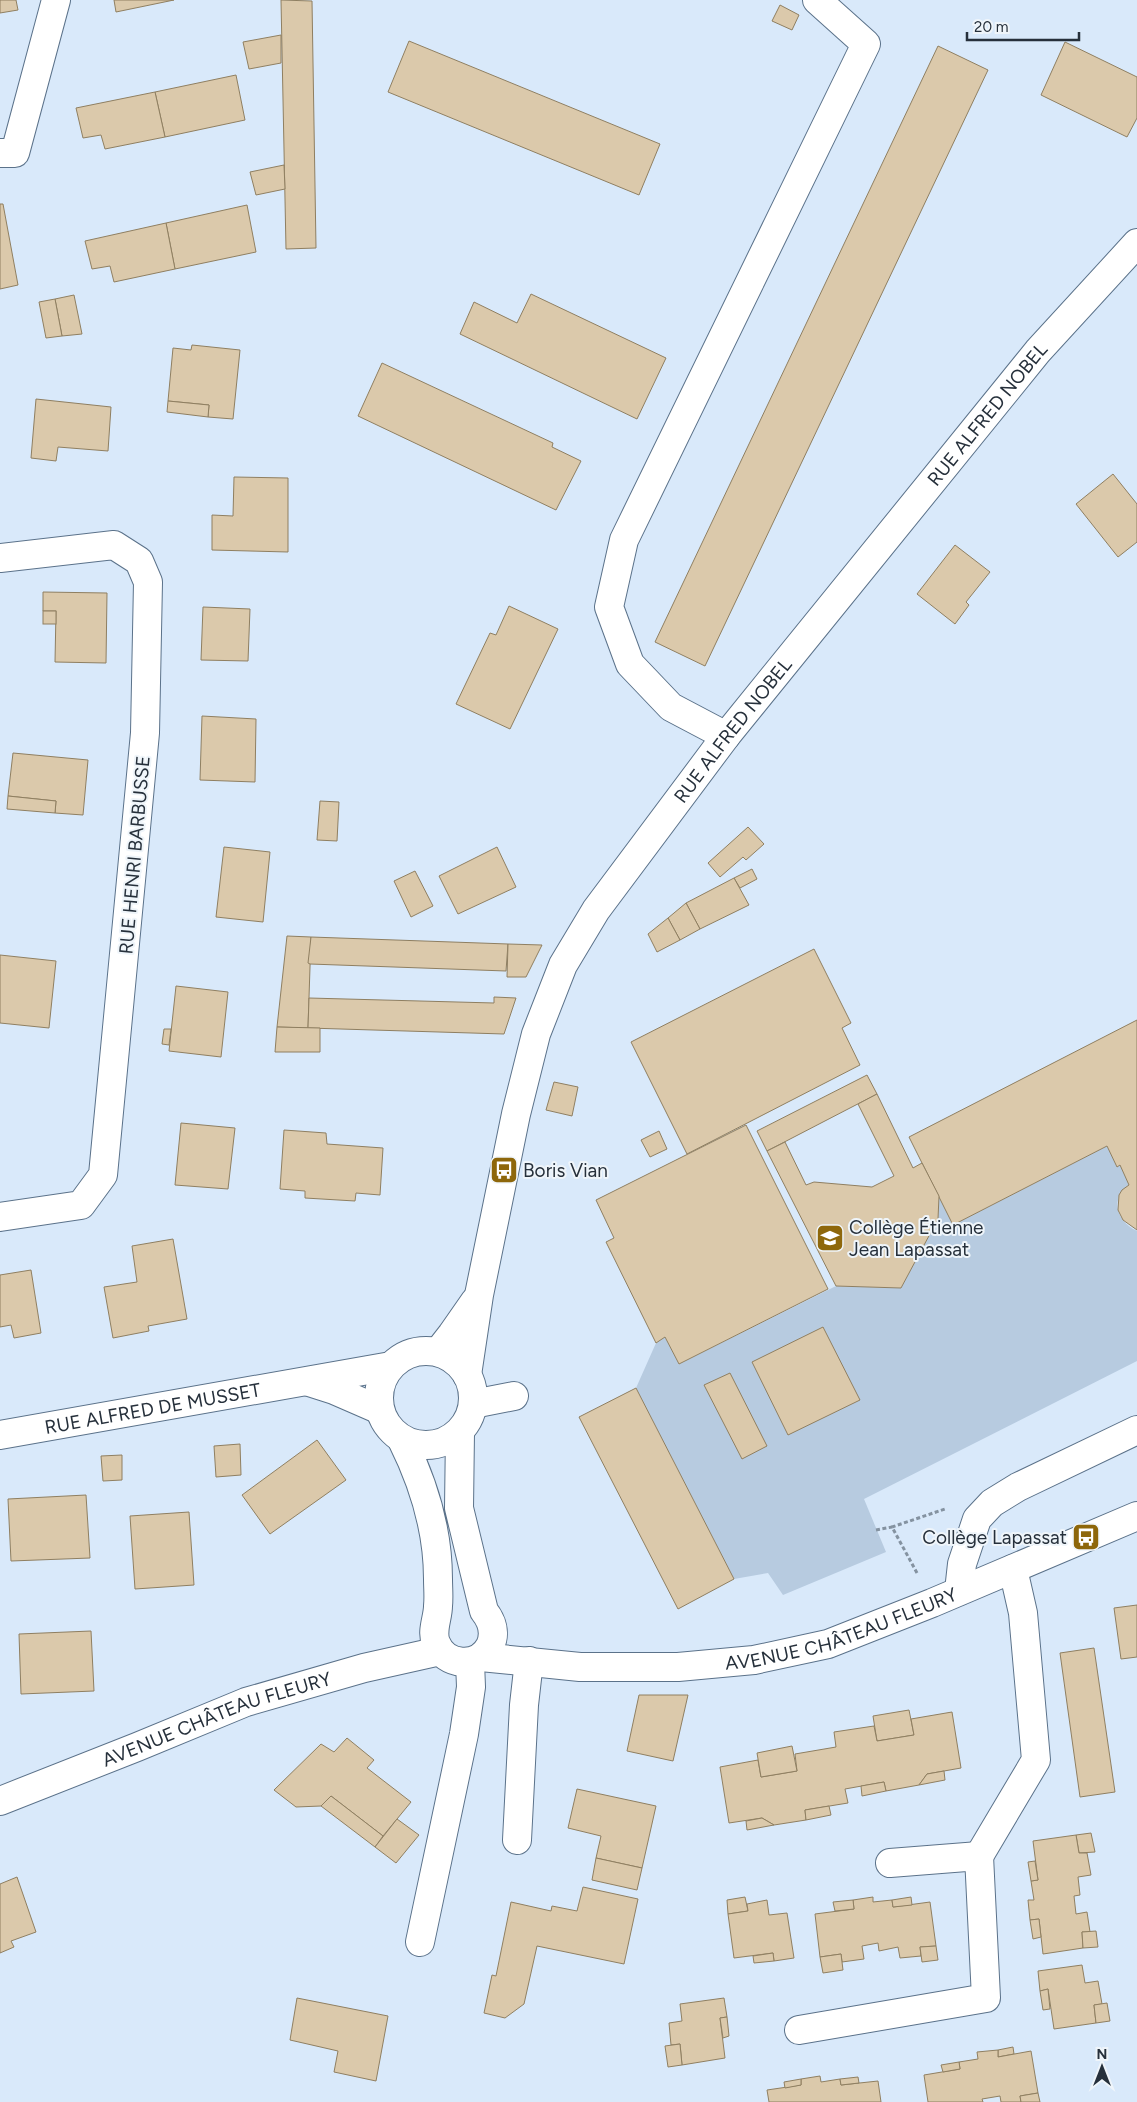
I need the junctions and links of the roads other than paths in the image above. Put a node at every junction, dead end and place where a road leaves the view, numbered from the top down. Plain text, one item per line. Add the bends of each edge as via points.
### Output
1 (56, 0) edge
2 (816, 0) edge
3 (0, 153) edge
4 (1137, 244) edge
5 (0, 558) edge
6 (726, 736) junction
7 (0, 1217) edge
8 (479, 1295) junction
9 (438, 1352) junction
10 (391, 1366) junction
11 (467, 1374) junction
12 (305, 1381) junction
13 (514, 1396) dead end
14 (473, 1404) junction
15 (380, 1410) junction
16 (1137, 1430) edge
17 (460, 1432) junction
18 (0, 1435) edge
19 (402, 1440) junction
20 (1137, 1516) edge
21 (1013, 1569) junction
22 (959, 1591) junction
23 (482, 1641) junction
24 (440, 1651) junction
25 (529, 1661) junction
26 (0, 1802) edge
27 (517, 1840) dead end
28 (979, 1856) junction
29 (890, 1863) dead end
30 (420, 1942) dead end
31 (799, 2030) dead end

1 - 3 street via 15,153
2 - 6 street via 866,44 624,540 609,607 630,664 671,707
4 - 6 street, RUE ALFRED NOBEL via 1038,351
5 - 7 street, RUE HENRI BARBUSSE via 114,545 139,561 148,582 145,733 103,1174 81,1205
6 - 8 street, RUE ALFRED NOBEL via 596,910 563,965 529,1060
8 - 9 street, RUE ALFRED NOBEL
8 - 11 street, RUE ALFRED NOBEL
9 - 10 street via 421,1351 405,1356
9 - 11 street via 455,1360
10 - 12 street, RUE ALFRED DE MUSSET
10 - 15 street via 380,1386
11 - 14 street, RUE ALFRED NOBEL
12 - 15 street, RUE ALFRED DE MUSSET
12 - 18 street, RUE ALFRED DE MUSSET
13 - 14 street
14 - 17 street via 469,1419
15 - 19 street via 388,1427
16 - 22 street via 1018,1487 992,1503 977,1519 962,1564
17 - 19 street via 447,1441 432,1445 416,1445
17 - 23 street via 459,1508
19 - 24 street via 412,1459 436,1544 438,1577 434,1630
20 - 21 street, AVENUE CHÂTEAU FLEURY
21 - 22 street, AVENUE CHÂTEAU FLEURY
21 - 28 street via 1024,1613 1036,1760
22 - 25 street, AVENUE CHÂTEAU FLEURY via 828,1644 754,1660 678,1667 580,1667
23 - 24 street via 459,1662
23 - 25 street, AVENUE CHÂTEAU FLEURY
23 - 30 street
24 - 26 street, AVENUE CHÂTEAU FLEURY via 364,1668 246,1702
25 - 27 street
28 - 29 street
28 - 31 street via 986,1998

